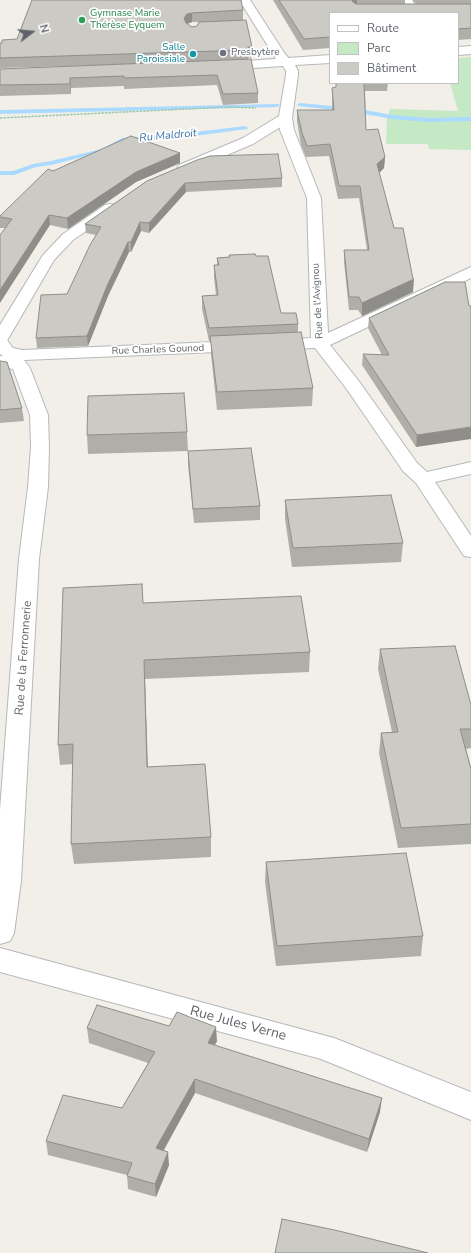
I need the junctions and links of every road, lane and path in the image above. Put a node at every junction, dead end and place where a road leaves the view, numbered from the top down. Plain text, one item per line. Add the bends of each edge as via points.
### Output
1 (408, 0) edge
2 (469, 0) edge
3 (245, 2) edge
4 (199, 4) edge
5 (471, 5) edge
6 (400, 10) edge
7 (414, 10) junction
8 (471, 10) edge
9 (244, 24) edge
10 (259, 24) junction
11 (471, 50) edge
12 (459, 51) edge
13 (329, 59) edge
14 (287, 63) junction
15 (214, 67) edge
16 (286, 115) junction
17 (0, 118) edge
18 (170, 174) edge
19 (124, 199) edge
20 (471, 272) edge
21 (0, 339) edge
22 (0, 343) edge
23 (320, 343) junction
24 (64, 354) junction
25 (0, 361) edge
26 (26, 384) junction
27 (471, 468) edge
28 (423, 479) junction
29 (471, 551) edge
30 (0, 933) edge
31 (0, 960) edge
32 (471, 1106) edge

1 - 7 lane
2 - 5 lane
3 - 4 street
3 - 10 street
6 - 7 lane
7 - 8 lane
9 - 10 street
10 - 14 street
11 - 12 street
13 - 14 street
14 - 15 street
14 - 16 street via 292,75
16 - 17 path via 264,108 227,107 166,112
16 - 18 street via 248,141
16 - 23 street, Rue de l'Avignou via 287,130 314,198
19 - 21 street via 68,237 48,258
20 - 23 street
22 - 24 street, Rue Charles Gounod via 7,352
23 - 24 street, Rue Charles Gounod
23 - 28 street, Rue de l'Avignou via 410,467
24 - 26 street via 40,364
25 - 26 street, Rue de la Ferronnerie via 17,363
26 - 30 street, Rue de la Ferronnerie via 39,415 40,447 8,881
27 - 28 street
28 - 29 street, Rue de l'Avignou
31 - 32 street, Rue Jules Verne via 324,1047

